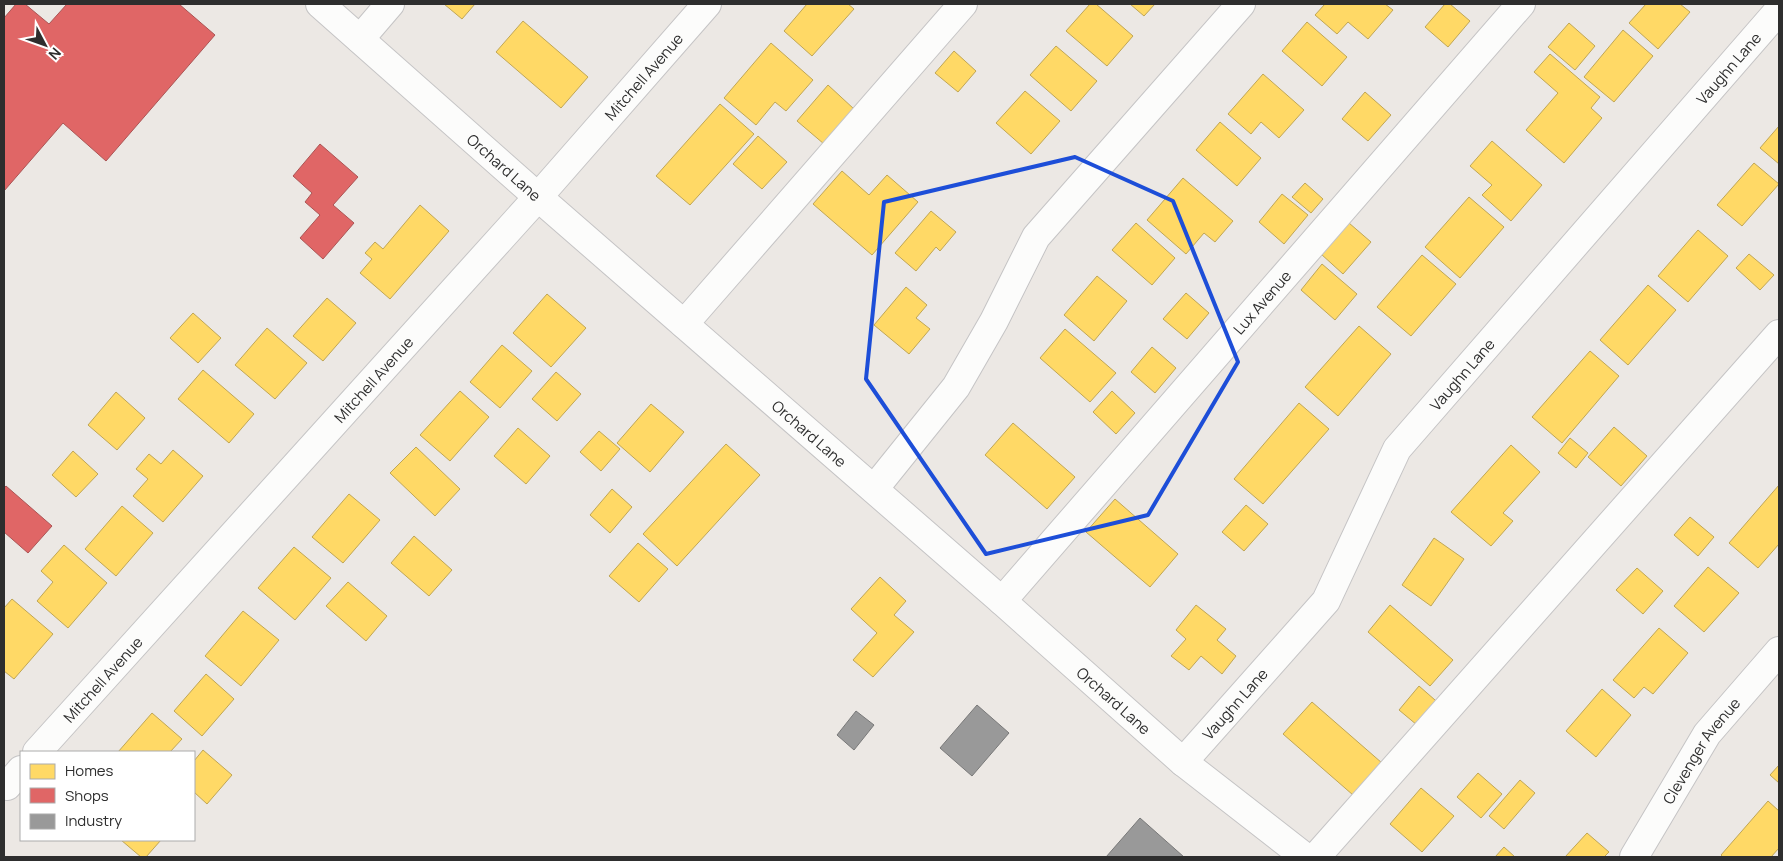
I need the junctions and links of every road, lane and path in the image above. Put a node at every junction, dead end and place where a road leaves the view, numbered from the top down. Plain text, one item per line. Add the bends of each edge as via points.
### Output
1 (320, 4) edge
2 (390, 4) edge
3 (707, 4) edge
4 (963, 4) edge
5 (1241, 4) edge
6 (1521, 4) edge
7 (1779, 10) edge
8 (360, 39) junction
9 (538, 197) junction
10 (684, 324) junction
11 (1779, 334) edge
12 (874, 490) junction
13 (1002, 601) junction
14 (1779, 651) edge
15 (38, 751) edge
16 (1183, 762) junction
17 (1304, 857) edge
18 (1316, 857) edge
19 (1634, 857) edge

1 - 8 street, Orchard Lane
2 - 8 street
3 - 9 street, Mitchell Avenue
4 - 10 street
5 - 12 street via 1036,237 956,387
6 - 13 street, Lux Avenue
7 - 16 street, Vaughn Lane via 1397,449 1326,601
8 - 9 street, Orchard Lane
9 - 10 street, Orchard Lane
9 - 15 street, Mitchell Avenue
10 - 12 street, Orchard Lane
11 - 18 street
12 - 13 street, Orchard Lane
13 - 16 street, Orchard Lane
14 - 19 street, Clevenger Avenue via 1707,734
16 - 17 street, Orchard Lane

